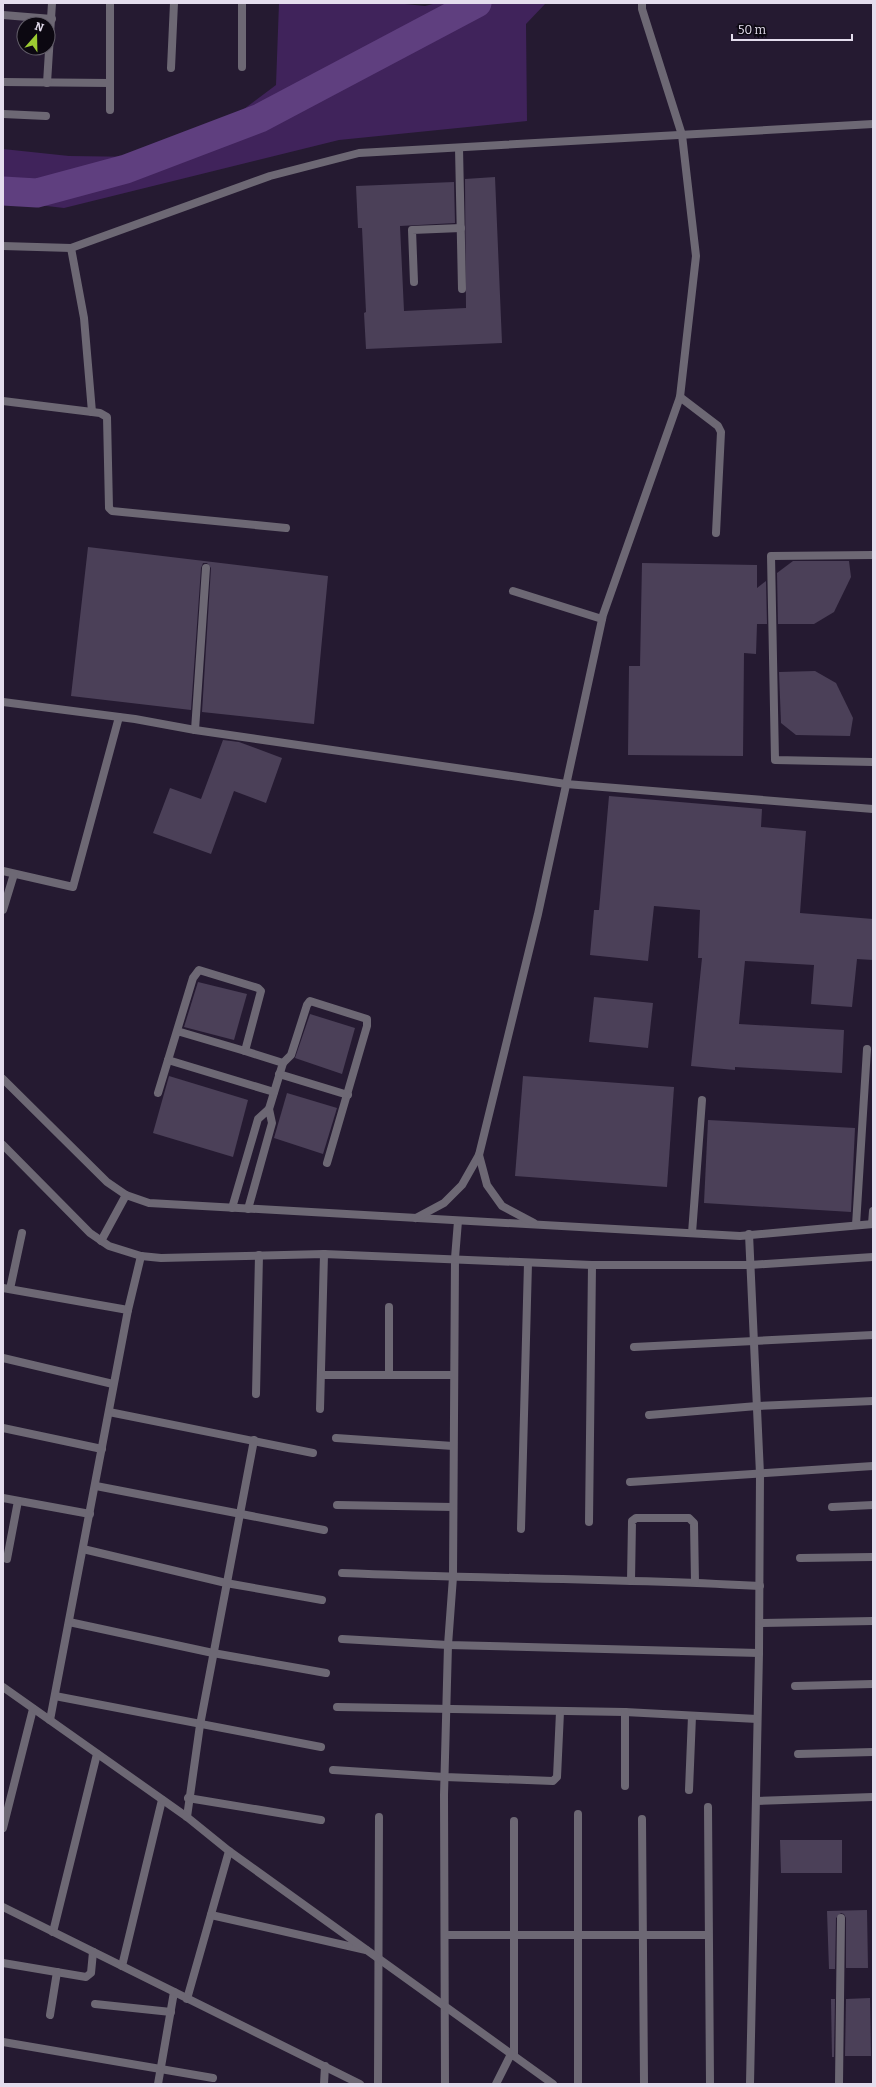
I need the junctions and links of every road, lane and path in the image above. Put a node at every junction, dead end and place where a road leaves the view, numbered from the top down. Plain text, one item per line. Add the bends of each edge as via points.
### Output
1 (52, 3) edge
2 (110, 3) edge
3 (174, 3) edge
4 (242, 3) edge
5 (642, 6) edge
6 (3, 15) edge
7 (16, 16) edge
8 (52, 16) edge
9 (49, 56) edge
10 (242, 67) dead end
11 (171, 68) dead end
12 (3, 82) edge
13 (47, 83) junction
14 (110, 83) junction
15 (110, 110) dead end
16 (3, 114) edge
17 (46, 116) dead end
18 (873, 124) edge
19 (682, 135) junction
20 (459, 148) junction
21 (461, 228) junction
22 (3, 246) edge
23 (72, 248) junction
24 (414, 282) dead end
25 (462, 289) dead end
26 (680, 397) junction
27 (3, 401) edge
28 (92, 412) junction
29 (286, 528) dead end
30 (716, 534) dead end
31 (873, 555) edge
32 (206, 568) dead end
33 (512, 591) dead end
34 (602, 619) junction
35 (3, 702) edge
36 (119, 717) junction
37 (195, 730) junction
38 (873, 762) edge
39 (566, 784) junction
40 (873, 809) edge
41 (3, 871) edge
42 (14, 874) junction
43 (3, 910) edge
44 (177, 1031) junction
45 (867, 1049) dead end
46 (245, 1051) junction
47 (168, 1060) junction
48 (282, 1063) junction
49 (279, 1074) junction
50 (3, 1079) edge
51 (274, 1092) junction
52 (158, 1093) dead end
53 (348, 1095) junction
54 (702, 1100) dead end
55 (269, 1109) junction
56 (3, 1145) edge
57 (479, 1155) junction
58 (327, 1163) dead end
59 (126, 1195) junction
60 (232, 1208) junction
61 (248, 1209) junction
62 (873, 1211) edge
63 (416, 1218) junction
64 (458, 1220) junction
65 (872, 1224) edge
66 (537, 1225) junction
67 (856, 1225) junction
68 (22, 1233) dead end
69 (692, 1233) junction
70 (749, 1234) junction
71 (101, 1241) junction
72 (324, 1254) junction
73 (141, 1256) junction
74 (259, 1256) junction
75 (873, 1257) edge
76 (455, 1258) junction
77 (528, 1263) junction
78 (592, 1265) junction
79 (750, 1265) junction
80 (6, 1289) edge
81 (388, 1307) dead end
82 (128, 1310) junction
83 (873, 1336) edge
84 (754, 1341) junction
85 (634, 1347) dead end
86 (3, 1358) edge
87 (322, 1375) junction
88 (389, 1375) junction
89 (454, 1375) junction
90 (113, 1384) junction
91 (256, 1394) dead end
92 (873, 1401) edge
93 (757, 1406) junction
94 (320, 1409) dead end
95 (109, 1412) junction
96 (649, 1415) dead end
97 (3, 1428) edge
98 (336, 1438) dead end
99 (254, 1440) junction
100 (454, 1446) junction
101 (102, 1449) junction
102 (313, 1453) dead end
103 (873, 1466) edge
104 (760, 1474) junction
105 (630, 1482) dead end
106 (96, 1486) junction
107 (3, 1498) edge
108 (18, 1501) junction
109 (337, 1505) dead end
110 (873, 1505) edge
111 (453, 1507) junction
112 (832, 1507) dead end
113 (241, 1513) junction
114 (90, 1514) junction
115 (589, 1522) dead end
116 (521, 1529) dead end
117 (324, 1530) dead end
118 (83, 1549) junction
119 (873, 1557) edge
120 (800, 1558) dead end
121 (7, 1559) dead end
122 (342, 1573) dead end
123 (453, 1577) junction
124 (631, 1581) junction
125 (226, 1582) junction
126 (695, 1582) junction
127 (760, 1586) junction
128 (322, 1600) dead end
129 (873, 1621) edge
130 (69, 1622) junction
131 (760, 1623) junction
132 (342, 1639) dead end
133 (448, 1645) junction
134 (213, 1653) junction
135 (759, 1653) junction
136 (326, 1673) dead end
137 (873, 1684) edge
138 (795, 1686) dead end
139 (3, 1687) edge
140 (55, 1696) junction
141 (337, 1707) dead end
142 (33, 1709) junction
143 (447, 1709) junction
144 (560, 1712) junction
145 (624, 1712) junction
146 (692, 1716) junction
147 (757, 1719) junction
148 (50, 1720) junction
149 (200, 1725) junction
150 (321, 1747) dead end
151 (873, 1752) edge
152 (97, 1754) junction
153 (798, 1754) dead end
154 (333, 1770) dead end
155 (445, 1777) junction
156 (625, 1786) dead end
157 (689, 1790) dead end
158 (873, 1797) edge
159 (188, 1798) junction
160 (162, 1800) junction
161 (756, 1801) junction
162 (708, 1807) dead end
163 (578, 1814) dead end
164 (379, 1817) dead end
165 (187, 1818) junction
166 (642, 1819) dead end
167 (321, 1820) dead end
168 (514, 1821) dead end
169 (3, 1828) edge
170 (229, 1851) junction
171 (3, 1907) edge
172 (211, 1915) junction
173 (841, 1918) dead end
174 (53, 1932) junction
175 (514, 1934) junction
176 (643, 1934) junction
177 (445, 1935) junction
178 (578, 1935) junction
179 (708, 1935) junction
180 (369, 1950) junction
181 (93, 1952) junction
182 (377, 1957) junction
183 (3, 1963) edge
184 (122, 1966) junction
185 (57, 1972) junction
186 (174, 1992) junction
187 (187, 1999) junction
188 (95, 2004) dead end
189 (445, 2007) junction
190 (171, 2012) junction
191 (50, 2014) dead end
192 (3, 2042) edge
193 (513, 2055) junction
194 (325, 2066) junction
195 (161, 2068) junction
196 (213, 2078) dead end
197 (158, 2084) edge
198 (324, 2084) edge
199 (360, 2084) edge
200 (378, 2084) edge
201 (445, 2084) edge
202 (496, 2084) edge
203 (553, 2084) edge
204 (578, 2084) edge
205 (644, 2084) edge
206 (710, 2084) edge
207 (750, 2084) edge
208 (839, 2084) edge

1 - 8 street
2 - 14 street
3 - 11 street
4 - 10 street
5 - 19 street
6 - 7 street
9 - 13 street
12 - 13 street
13 - 14 street
14 - 15 street
16 - 17 street
18 - 19 street
19 - 20 street
19 - 26 street via 696,256
20 - 21 street
20 - 23 street via 359,153 270,176
21 - 24 street via 412,230
21 - 25 street
22 - 23 street
23 - 28 street via 85,325
26 - 30 street via 718,426 721,432
26 - 34 street
27 - 28 street
28 - 29 street via 104,415 108,421 109,508 112,511
31 - 38 street via 771,556 775,760
32 - 37 street
33 - 34 street
34 - 39 street
35 - 36 street
36 - 37 street
36 - 42 street via 72,887
37 - 39 street
39 - 40 street
39 - 57 street via 538,914
41 - 42 street
42 - 43 street
44 - 46 street
44 - 46 street via 193,978 199,970 261,991
44 - 47 street
45 - 67 street
46 - 48 street
47 - 51 street
47 - 52 street
48 - 49 street
48 - 53 street via 291,1055 306,1005 310,1001 367,1019
49 - 51 street
49 - 53 street
50 - 59 street via 107,1182
51 - 55 street
53 - 58 street
54 - 69 street
55 - 60 street via 258,1119
55 - 61 street via 272,1123
56 - 71 street
57 - 63 street via 462,1185 444,1203
57 - 66 street via 487,1185 502,1206
59 - 60 street via 149,1203
59 - 71 street
60 - 61 street
61 - 63 street
62 - 65 street
63 - 64 street
64 - 66 street
64 - 76 street
65 - 67 street
66 - 69 street
67 - 70 street
68 - 80 street
69 - 70 street via 740,1236
70 - 79 street
71 - 73 street
72 - 74 street
72 - 76 street
72 - 87 street
73 - 74 street
73 - 82 street
74 - 91 street
75 - 79 street
76 - 77 street
76 - 89 street
77 - 78 street
77 - 116 street
78 - 79 street
78 - 115 street
79 - 84 street
80 - 82 street
81 - 88 street
82 - 90 street
83 - 84 street
84 - 85 street
84 - 93 street
86 - 90 street
87 - 88 street
87 - 94 street
88 - 89 street
89 - 100 street
90 - 95 street
92 - 93 street
93 - 96 street
93 - 104 street
95 - 99 street
95 - 101 street
97 - 101 street
98 - 100 street
99 - 102 street
99 - 113 street
100 - 111 street
101 - 106 street
103 - 104 street
104 - 105 street
104 - 127 street
106 - 113 street
106 - 114 street
107 - 108 street
108 - 114 street
108 - 121 street
109 - 111 street
110 - 112 street
111 - 123 street
113 - 117 street
113 - 125 street
114 - 118 street
118 - 125 street
118 - 130 street
119 - 120 street
122 - 123 street
123 - 124 street
123 - 133 street
124 - 126 street
124 - 126 street via 632,1521 636,1518 689,1518 694,1523
125 - 128 street
125 - 134 street
126 - 127 street
127 - 131 street
129 - 131 street
130 - 134 street
130 - 140 street
131 - 135 street
132 - 133 street
133 - 135 street
133 - 143 street
134 - 136 street
134 - 149 street
135 - 147 street
137 - 138 street
139 - 142 street
140 - 148 street
140 - 149 street
141 - 143 street
142 - 148 street
142 - 169 street
143 - 144 street
143 - 155 street
144 - 145 street
144 - 155 street via 558,1777 555,1780
145 - 146 street
145 - 156 street
146 - 147 street
146 - 157 street
147 - 161 street
148 - 152 street
149 - 150 street
149 - 159 street
151 - 153 street
152 - 160 street
152 - 174 street
154 - 155 street
155 - 177 street
158 - 161 street
159 - 165 street
159 - 167 street
160 - 165 street
160 - 184 street
161 - 207 street
162 - 179 street
163 - 178 street
164 - 182 street
165 - 170 street
166 - 176 street
168 - 175 street
170 - 172 street
170 - 180 street
171 - 174 street
172 - 180 street
172 - 187 street
173 - 208 street
174 - 181 street
175 - 177 street
175 - 178 street
175 - 193 street
176 - 178 street
176 - 179 street
176 - 205 street
177 - 189 street
178 - 204 street
179 - 206 street
180 - 182 street
181 - 184 street
181 - 185 street via 89,1976
182 - 189 street
182 - 200 street
183 - 185 street
184 - 186 street
185 - 191 street
186 - 187 street
186 - 190 street
187 - 194 street
188 - 190 street
189 - 193 street
189 - 201 street
190 - 195 street
192 - 195 street
193 - 202 street
193 - 203 street
194 - 198 street
194 - 199 street
195 - 196 street
195 - 197 street

